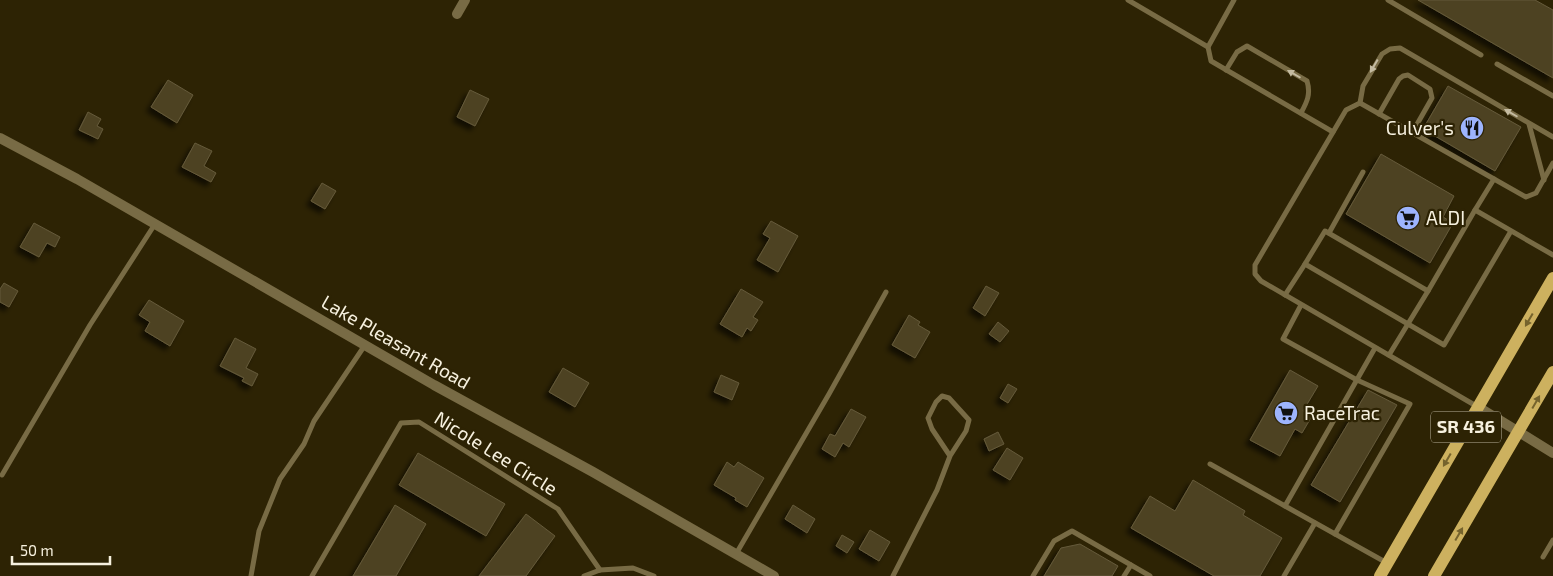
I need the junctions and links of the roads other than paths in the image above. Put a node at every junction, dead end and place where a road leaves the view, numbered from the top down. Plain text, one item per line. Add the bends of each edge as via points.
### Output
1 (465, 0) edge
2 (1128, 0) edge
3 (1234, 0) edge
4 (1388, 0) edge
5 (457, 14) dead end
6 (1208, 47) junction
7 (1481, 55) dead end
8 (1497, 64) dead end
9 (1226, 70) junction
10 (1553, 96) edge
11 (1360, 103) junction
12 (1301, 113) junction
13 (1379, 114) junction
14 (1529, 124) junction
15 (1333, 132) junction
16 (1412, 132) junction
17 (0, 138) edge
18 (1553, 138) edge
19 (1553, 163) edge
20 (1363, 172) dead end
21 (1494, 179) junction
22 (1544, 180) junction
23 (1475, 210) junction
24 (155, 224) junction
25 (1511, 231) junction
26 (1329, 233) junction
27 (1553, 255) edge
28 (1305, 264) junction
29 (1553, 278) edge
30 (1428, 291) junction
31 (886, 292) dead end
32 (1285, 295) junction
33 (1302, 305) junction
34 (1408, 324) junction
35 (365, 345) junction
36 (1375, 348) junction
37 (1389, 356) junction
38 (1553, 372) edge
39 (1357, 380) junction
40 (1478, 407) junction
41 (1518, 432) junction
42 (1553, 453) edge
43 (950, 456) junction
44 (1210, 464) dead end
45 (2, 475) dead end
46 (1286, 506) junction
47 (1316, 523) junction
48 (1335, 534) junction
49 (1553, 540) edge
50 (736, 554) junction
51 (1543, 557) dead end
52 (1387, 563) junction
53 (1131, 565) junction
54 (600, 570) junction
55 (251, 576) edge
56 (312, 576) edge
57 (584, 576) edge
58 (654, 576) edge
59 (774, 576) edge
60 (893, 576) edge
61 (1033, 576) edge
62 (1124, 576) edge
63 (1150, 576) edge
64 (1284, 576) edge
65 (1380, 576) edge
66 (1434, 576) edge

1 - 5 street
2 - 6 lane
3 - 6 lane
4 - 7 lane
6 - 9 lane via 1211,61
8 - 10 lane
9 - 12 lane
12 -> 9 lane via 1310,90 1307,81 1247,46 1236,52
11 - 13 lane
14 -> 11 lane via 1400,48 1382,54 1363,86
11 - 15 lane via 1346,110
12 - 15 lane
13 - 16 lane
13 - 16 lane via 1399,79 1408,75 1432,93
14 - 18 lane
14 - 22 lane
15 - 32 lane via 1256,264 1260,281
16 - 21 lane
17 - 24 street, Lake Pleasant Road
19 - 22 lane
20 - 26 lane
21 - 22 lane via 1526,197 1536,193
21 - 23 lane
23 - 25 lane
23 - 30 lane
24 - 35 street, Lake Pleasant Road
24 - 45 lane via 86,332
25 - 27 lane
25 - 34 lane via 1444,345
26 - 28 lane via 1325,231
26 - 30 lane
28 - 32 lane
28 - 34 lane
29 -> 40 main road, SR 436
30 - 34 lane
31 - 50 lane
32 - 33 lane
33 - 36 lane
33 - 39 lane via 1282,339
34 - 37 lane
35 - 50 street, Lake Pleasant Road
35 - 55 lane via 280,479 260,531
36 - 37 lane
36 - 39 lane
37 - 40 lane
41 -> 38 main road, SR 436
39 - 46 lane
39 - 48 lane via 1410,404
40 - 41 street
40 -> 52 main road, SR 436
41 - 42 street
66 -> 41 main road, SR 436
43 - 43 lane via 969,420 949,398 942,396 928,418
43 - 60 lane via 937,490
44 - 46 lane
46 - 47 lane
47 - 48 lane
47 - 64 lane
48 - 52 lane
49 - 51 lane
50 - 59 street, Lake Pleasant Road
52 - 65 main road, SR 436
53 - 61 lane via 1072,531 1054,541
53 - 62 lane
53 - 63 lane
54 - 56 lane, Nicole Lee Circle via 558,509 419,422 401,423
54 - 57 lane
54 - 58 lane via 633,568

